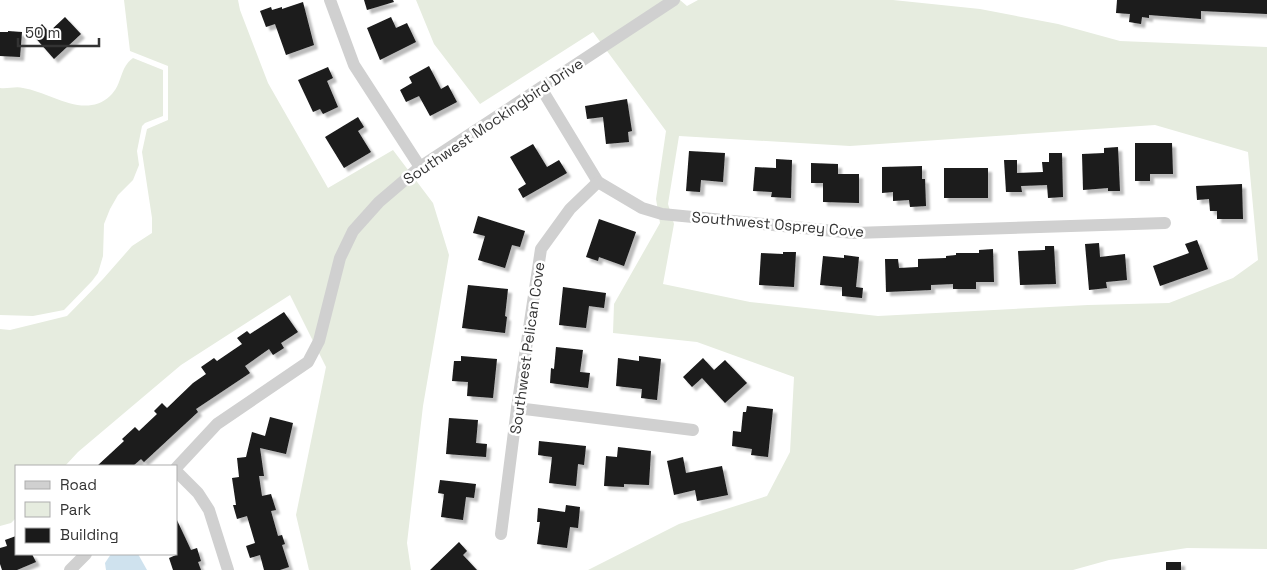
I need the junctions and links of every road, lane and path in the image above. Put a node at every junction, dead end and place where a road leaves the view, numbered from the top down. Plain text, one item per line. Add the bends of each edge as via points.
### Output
1 (330, 0) edge
2 (674, 0) edge
3 (541, 88) junction
4 (420, 168) junction
5 (598, 182) junction
6 (1165, 223) dead end
7 (517, 408) junction
8 (693, 430) dead end
9 (178, 467) edge
10 (178, 471) edge
11 (501, 534) dead end
12 (85, 555) edge
13 (70, 570) edge
14 (228, 570) edge

1 - 4 street via 354,66
2 - 3 street, Southwest Mockingbird Drive
3 - 4 street, Southwest Mockingbird Drive
3 - 5 street, Southwest Osprey Cove
4 - 9 street, Southwest Mockingbird Drive via 379,202 353,230 340,258 319,341 308,362 217,424
5 - 6 street, Southwest Osprey Cove via 642,208 662,214 854,233
5 - 7 street, Southwest Pelican Cove via 570,209 541,249
7 - 8 street
7 - 11 street, Southwest Pelican Cove
10 - 14 street via 209,510
12 - 13 street

